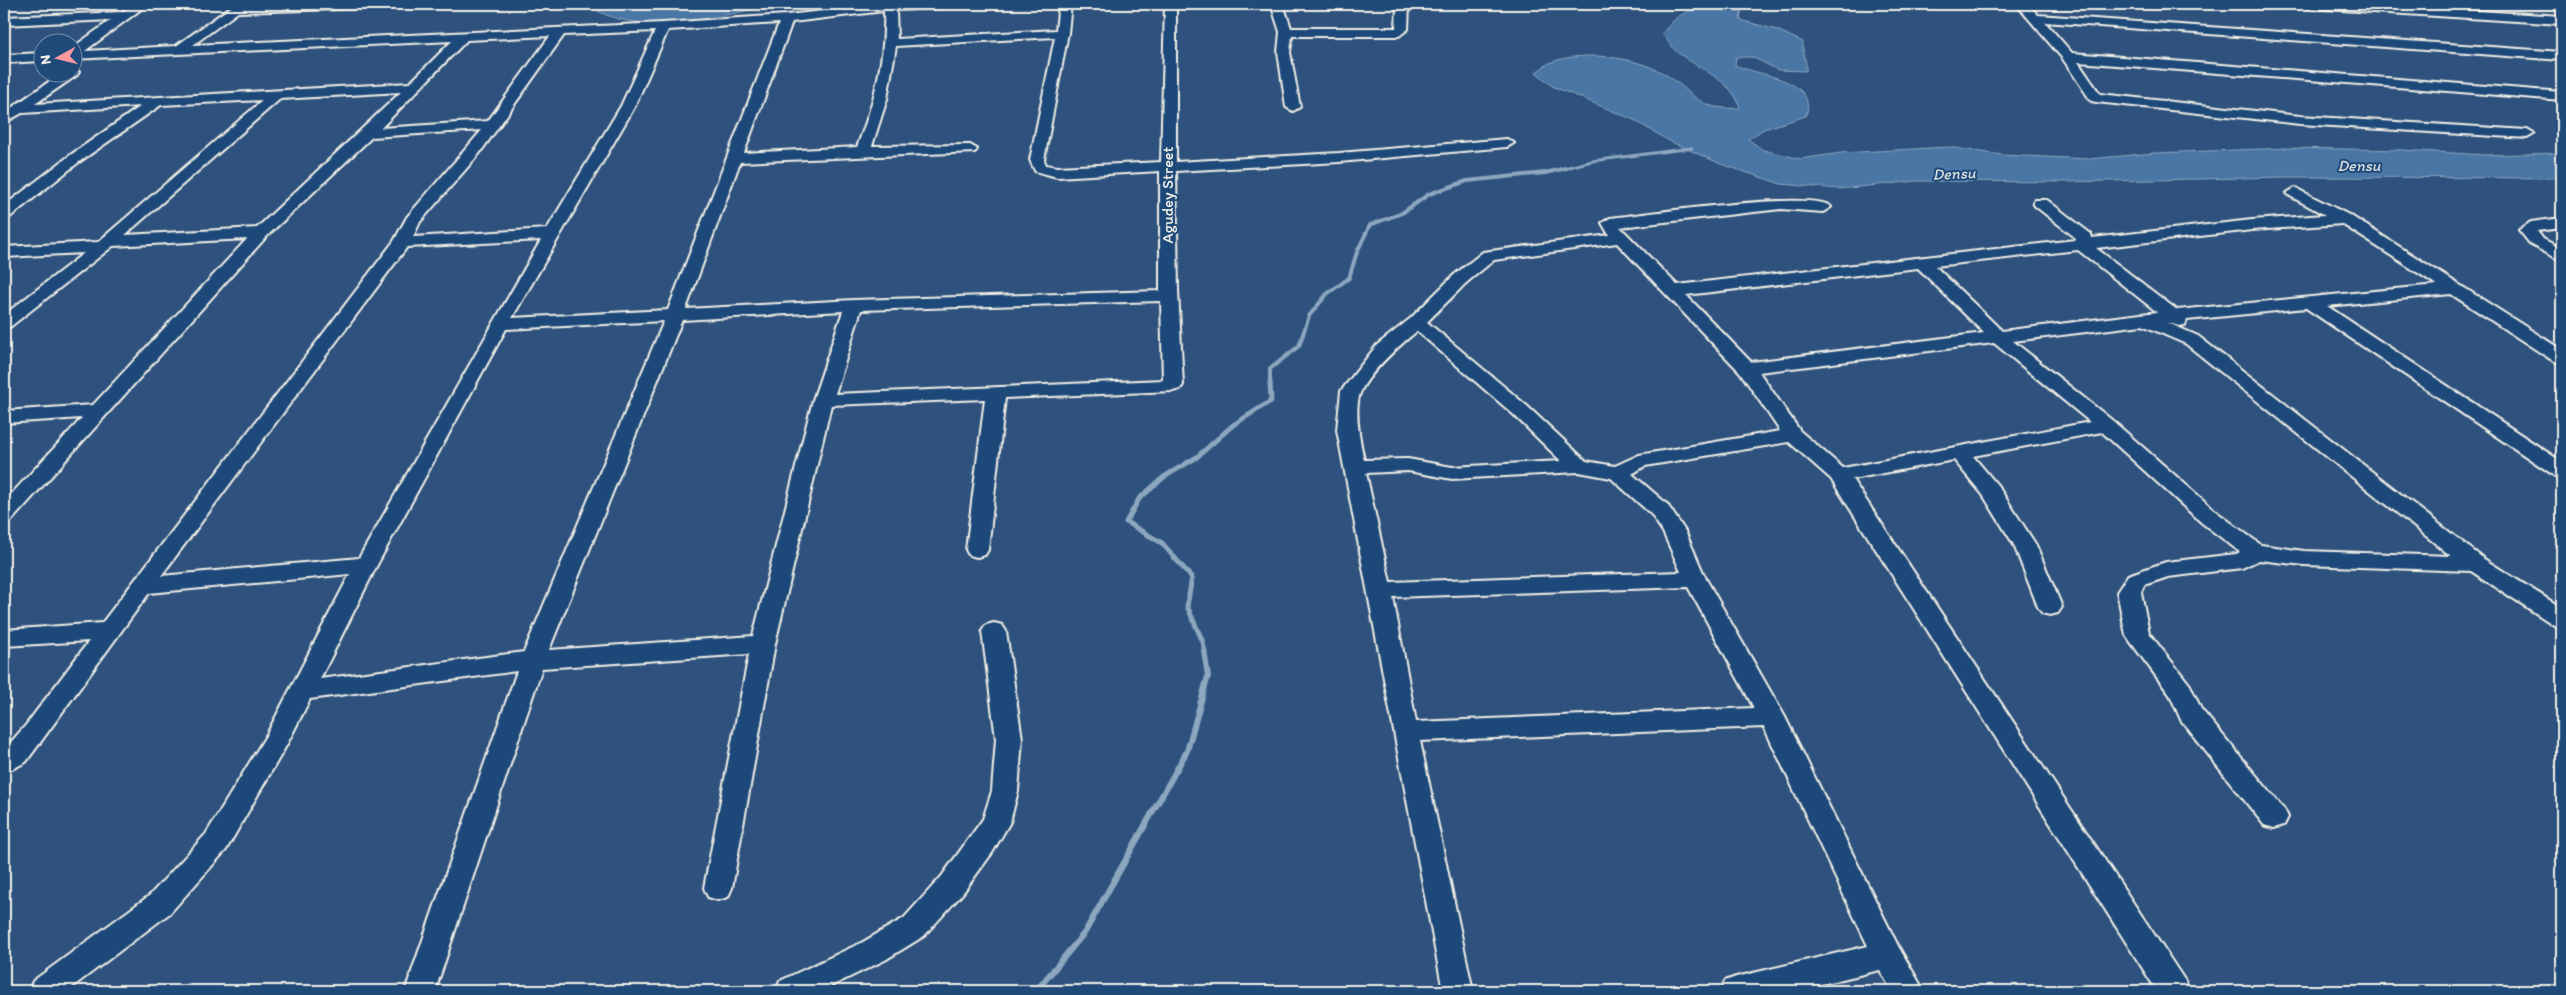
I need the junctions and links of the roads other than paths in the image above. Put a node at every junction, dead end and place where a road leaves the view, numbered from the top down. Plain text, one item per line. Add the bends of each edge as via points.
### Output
1 (142, 4) edge
2 (372, 4) edge
3 (942, 4) edge
4 (1065, 4) edge
5 (1277, 4) edge
6 (1403, 4) edge
7 (2022, 4) edge
8 (2309, 4) edge
9 (1171, 5) edge
10 (238, 6) edge
11 (890, 7) junction
12 (125, 16) junction
13 (2034, 18) junction
14 (787, 20) junction
15 (2562, 20) edge
16 (4, 21) edge
17 (662, 27) junction
18 (1286, 32) junction
19 (559, 33) junction
20 (1062, 33) junction
21 (464, 36) junction
22 (889, 43) junction
23 (82, 48) edge
24 (179, 50) junction
25 (99, 54) junction
26 (82, 55) edge
27 (2562, 56) edge
28 (2068, 57) junction
29 (32, 58) edge
30 (4, 59) edge
31 (82, 65) edge
32 (58, 82) edge
33 (413, 87) junction
34 (275, 96) junction
35 (2562, 96) edge
36 (157, 102) junction
37 (1293, 107) dead end
38 (20, 109) junction
39 (4, 118) edge
40 (491, 125) junction
41 (368, 133) junction
42 (2526, 134) dead end
43 (1507, 143) dead end
44 (970, 149) dead end
45 (863, 151) junction
46 (736, 158) junction
47 (1167, 166) junction
48 (2296, 192) dead end
49 (2041, 204) dead end
50 (1823, 207) dead end
51 (4, 214) edge
52 (2345, 219) junction
53 (2562, 223) edge
54 (261, 233) junction
55 (554, 234) junction
56 (1620, 238) junction
57 (402, 242) junction
58 (105, 244) junction
59 (2081, 244) junction
60 (4, 252) edge
61 (2562, 256) edge
62 (1920, 261) junction
63 (2451, 288) junction
64 (1672, 291) junction
65 (1168, 296) junction
66 (2311, 304) junction
67 (854, 305) junction
68 (12, 310) edge
69 (676, 313) junction
70 (2176, 316) junction
71 (2144, 319) junction
72 (1417, 322) junction
73 (4, 323) edge
74 (500, 324) junction
75 (1999, 338) junction
76 (2192, 340) junction
77 (2562, 358) edge
78 (1747, 368) junction
79 (996, 392) junction
80 (823, 400) junction
81 (96, 411) junction
82 (4, 417) edge
83 (2106, 425) junction
84 (1793, 434) junction
85 (1959, 453) junction
86 (1579, 466) junction
87 (1354, 467) junction
88 (2562, 471) edge
89 (1618, 474) junction
90 (1839, 475) junction
91 (4, 515) edge
92 (977, 550) dead end
93 (2255, 552) junction
94 (2476, 564) junction
95 (366, 565) junction
96 (1694, 579) junction
97 (142, 586) junction
98 (1380, 590) junction
99 (2050, 607) dead end
100 (2562, 619) edge
101 (110, 631) junction
102 (994, 631) dead end
103 (4, 638) edge
104 (763, 644) junction
105 (533, 660) junction
106 (300, 691) junction
107 (1772, 717) junction
108 (1405, 732) junction
109 (4, 763) edge
110 (2274, 816) dead end
111 (718, 888) dead end
112 (1887, 955) junction
113 (44, 991) edge
114 (420, 991) edge
115 (791, 991) edge
116 (1458, 991) edge
117 (1736, 991) edge
118 (1909, 991) edge
119 (2174, 991) edge

1 - 12 street
2 - 10 street
3 - 11 street
4 - 20 street
5 - 18 street
6 - 18 street via 1402,29 1399,32
7 - 13 street
8 - 15 street
9 - 47 street, Agudey Street
10 - 24 street
11 - 14 street
11 - 22 street
12 - 16 street
12 - 23 street
13 - 27 street
13 - 28 street
14 - 17 street
14 - 46 street
17 - 19 street
17 - 55 street via 628,106
18 - 37 street via 1285,58
19 - 21 street
19 - 40 street
20 - 22 street
20 - 47 street via 1038,160 1040,168 1056,172
21 - 24 street
21 - 33 street
22 - 45 street via 876,118
24 - 25 street
25 - 26 street
25 - 31 street
28 - 35 street
28 - 42 street via 2096,98 2300,120
29 - 30 street
32 - 38 street
33 - 34 street
33 - 41 street
34 - 36 street
34 - 58 street
36 - 38 street
36 - 51 street via 74,159
38 - 39 street
40 - 41 street
40 - 57 street via 474,151 412,220
41 - 54 street
43 - 47 street via 1368,156
44 - 45 street
45 - 46 street
46 - 69 street
47 - 65 street, Agudey Street
48 - 52 street
49 - 59 street via 2085,237
50 - 56 street via 1781,204 1610,224
52 - 59 street via 2252,225
52 - 63 street
53 - 61 street via 2537,225 2527,230 2536,242
54 - 58 street
54 - 81 street
55 - 57 street
55 - 74 street
56 - 64 street
56 - 72 street via 1489,256 1460,279
57 - 97 street
58 - 60 street
58 - 68 street via 40,297
59 - 62 street
59 - 70 street
62 - 64 street
62 - 75 street
63 - 66 street
63 - 77 street
64 - 78 street
65 - 67 street
65 - 79 street, Agudey Street via 1173,385
66 - 70 street
66 - 88 street
67 - 69 street
67 - 80 street
68 - 73 street
69 - 74 street
69 - 105 street
70 - 71 street
70 - 76 street
71 - 75 street
71 - 76 street
72 - 86 street via 1520,410
72 - 87 street via 1384,349 1351,391 1347,430
74 - 95 street
75 - 78 street
75 - 83 street
76 - 94 street
78 - 84 street
79 - 80 street
79 - 92 street
80 - 104 street
81 - 82 street
81 - 91 street
83 - 85 street
83 - 93 street via 2210,518
84 - 89 street via 1639,461
84 - 90 street
85 - 90 street
85 - 99 street via 1991,491 2025,545
86 - 87 street via 1452,473 1408,465
86 - 89 street
87 - 98 street
89 - 96 street via 1664,516 1687,556
90 - 119 street
93 - 94 street via 2304,558
93 - 110 street via 2242,561 2159,573 2136,580 2128,592 2138,635 2181,691 2190,713
94 - 100 street
95 - 97 street
95 - 106 street
96 - 98 street
96 - 107 street
97 - 101 street
98 - 108 street
101 - 103 street
101 - 109 street via 17,755
102 - 115 street via 1009,739 1005,791 996,822 952,885 914,927 874,951
104 - 105 street
104 - 111 street
105 - 106 street
105 - 114 street
106 - 113 street via 216,842 160,904
107 - 108 street
107 - 112 street
108 - 116 street
112 - 117 street
112 - 118 street

